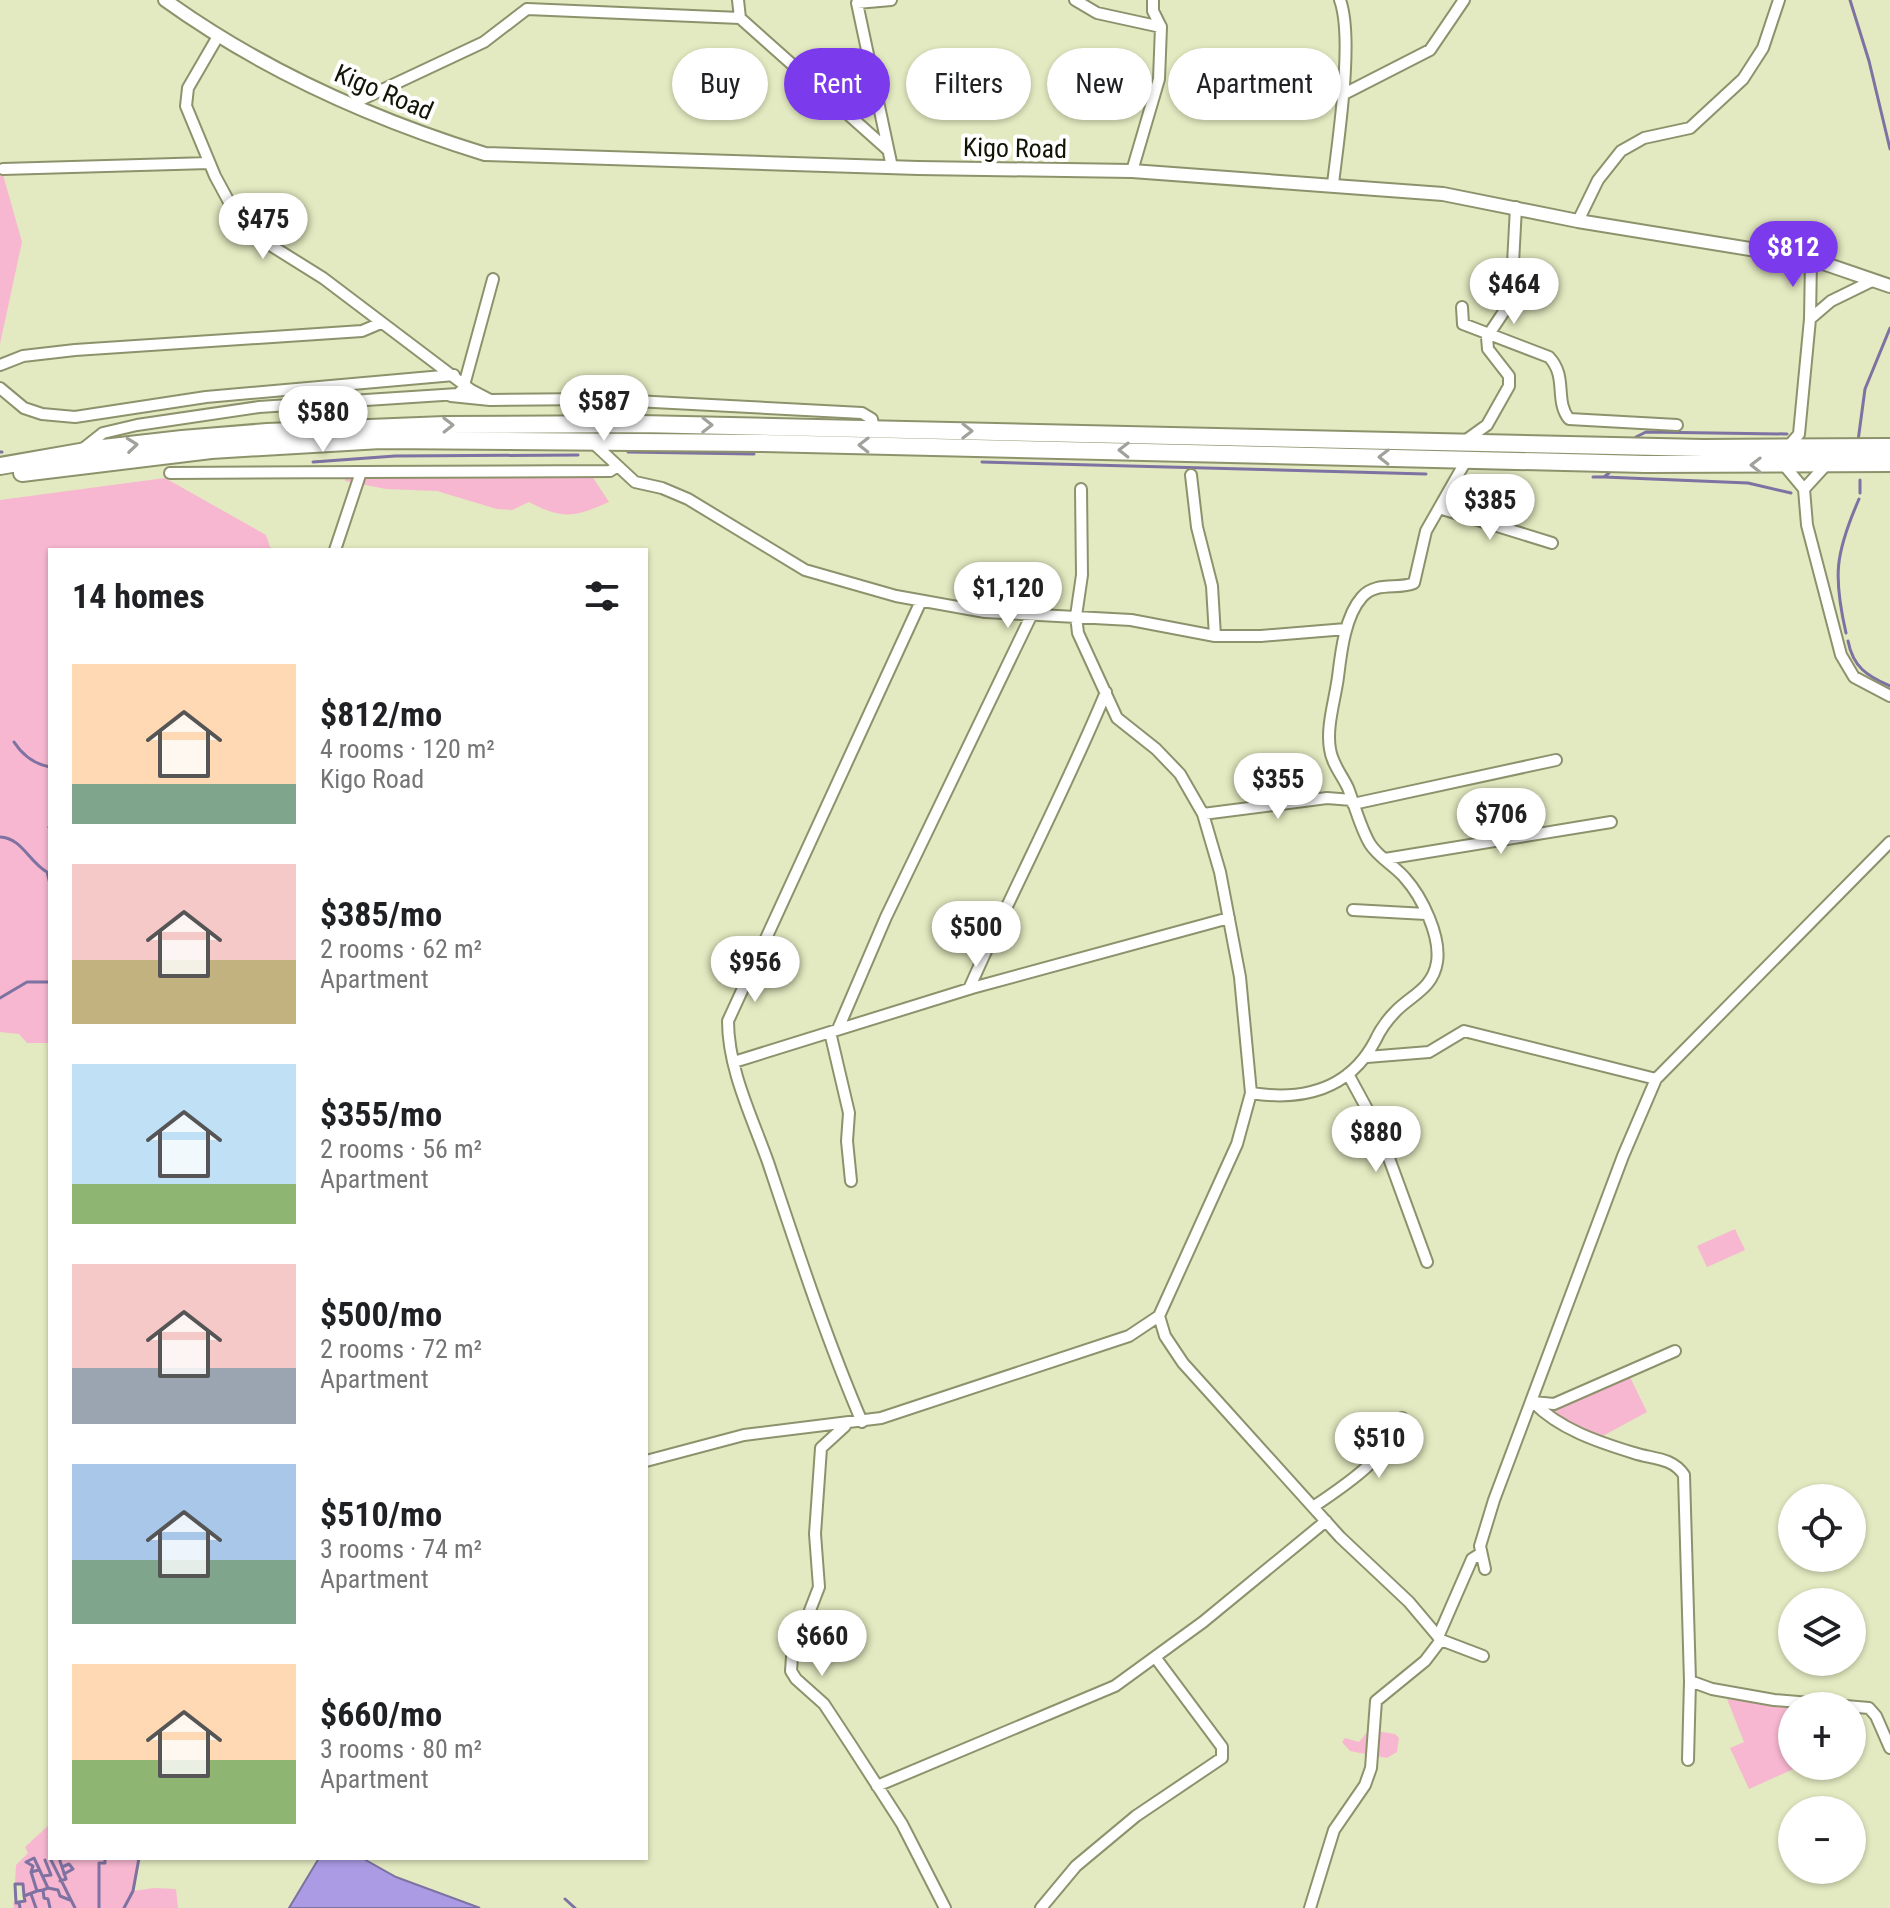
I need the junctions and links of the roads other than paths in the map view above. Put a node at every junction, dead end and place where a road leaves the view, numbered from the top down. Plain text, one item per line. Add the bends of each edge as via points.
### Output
1 (165, 0) edge
2 (738, 0) edge
3 (891, 0) edge
4 (1075, 0) edge
5 (1153, 0) edge
6 (1340, 0) edge
7 (1464, 0) edge
8 (1779, 0) edge
9 (740, 18) junction
10 (1161, 27) junction
11 (217, 38) junction
12 (1342, 95) junction
13 (352, 104) junction
14 (888, 150) junction
15 (209, 163) junction
16 (892, 167) junction
17 (3, 169) dead end
18 (1132, 171) junction
19 (1333, 184) junction
20 (1516, 207) junction
21 (1578, 221) junction
22 (1811, 259) junction
23 (493, 279) dead end
24 (1874, 280) junction
25 (1890, 286) edge
26 (1462, 307) dead end
27 (1810, 319) junction
28 (381, 323) junction
29 (1488, 332) junction
30 (0, 365) edge
31 (458, 379) junction
32 (0, 388) edge
33 (451, 396) junction
34 (490, 400) junction
35 (1487, 425) junction
36 (1677, 425) dead end
37 (874, 429) junction
38 (1799, 434) junction
39 (591, 441) junction
40 (629, 442) junction
41 (1508, 444) junction
42 (1890, 447) edge
43 (1811, 448) junction
44 (1464, 451) junction
45 (79, 452) junction
46 (1786, 457) junction
47 (1443, 458) junction
48 (1890, 463) edge
49 (1826, 465) junction
50 (0, 466) edge
51 (616, 467) junction
52 (361, 472) junction
53 (170, 473) dead end
54 (1191, 475) dead end
55 (0, 477) edge
56 (1453, 481) junction
57 (1081, 489) dead end
58 (1804, 489) junction
59 (1439, 508) junction
60 (1552, 543) dead end
61 (336, 548) edge
62 (921, 601) junction
63 (1032, 614) junction
64 (1076, 616) junction
65 (1346, 629) junction
66 (1215, 636) junction
67 (1106, 692) junction
68 (1890, 696) edge
69 (1556, 760) dead end
70 (1352, 802) junction
71 (1203, 814) junction
72 (1611, 822) dead end
73 (1890, 842) edge
74 (1385, 859) junction
75 (1353, 910) dead end
76 (1426, 914) junction
77 (1229, 918) junction
78 (969, 989) junction
79 (834, 1031) junction
80 (1367, 1057) junction
81 (734, 1062) junction
82 (1348, 1074) junction
83 (1656, 1079) junction
84 (1251, 1093) junction
85 (851, 1181) dead end
86 (1427, 1262) dead end
87 (1159, 1316) junction
88 (1675, 1351) dead end
89 (1533, 1402) junction
90 (1402, 1418) dead end
91 (862, 1422) junction
92 (847, 1424) junction
93 (648, 1460) edge
94 (1313, 1507) junction
95 (1326, 1521) junction
96 (1480, 1554) junction
97 (1485, 1569) dead end
98 (1440, 1639) junction
99 (1483, 1656) dead end
100 (1155, 1657) junction
101 (1690, 1681) junction
102 (1890, 1748) edge
103 (1688, 1760) dead end
104 (877, 1786) junction
105 (945, 1908) edge
106 (1041, 1908) edge
107 (1310, 1908) edge

1 - 11 street, Kigo Road
2 - 9 street
3 - 14 street via 857,3
4 - 10 street via 1097,13
5 - 10 street
6 - 12 street via 1345,14
7 - 12 street via 1430,50
8 - 21 street via 1763,48 1743,79 1690,128 1644,138 1621,151 1598,180
9 - 13 street via 527,9 484,42
9 - 14 street
10 - 18 street via 1159,79
11 - 13 street, Kigo Road
11 - 15 street via 188,88 187,100
12 - 19 street
13 - 16 street, Kigo Road via 442,141 496,156
14 - 16 street
15 - 17 street
15 - 28 street via 251,233
16 - 18 street, Kigo Road
18 - 19 street, Kigo Road
19 - 20 street, Kigo Road
20 - 21 street, Kigo Road
20 - 29 street via 1511,301
21 - 22 street, Kigo Road
22 - 24 street, Kigo Road
22 - 27 street
23 - 31 street
24 - 25 street, Kigo Road
24 - 27 street via 1831,301
26 - 29 street via 1463,324
27 - 38 street
28 - 30 street via 362,331 75,350 23,356
28 - 31 street
29 - 35 street via 1488,349 1510,381
29 - 36 street via 1549,357 1559,368 1569,419
31 - 32 street via 206,397 75,417 24,408
31 - 33 street via 463,389
31 - 34 street
33 - 34 street
33 - 45 street via 259,407 152,422 103,433
34 - 37 street via 596,399 862,413 872,419
35 - 41 street
35 - 44 street
37 -> 44 highway
45 -> 37 highway via 267,432 386,427 640,424
38 - 43 street
38 - 46 street
39 - 40 highway
39 - 51 street
39 - 55 highway via 331,441 198,451
47 -> 40 highway
40 - 51 street via 618,452
41 - 44 highway
41 - 46 highway
42 - 43 highway
43 - 46 highway
46 -> 44 highway
44 - 47 highway
44 - 56 street
45 - 50 highway
46 - 49 highway
46 - 58 street
47 - 56 street
48 - 49 highway
49 - 58 street
51 - 52 street
51 - 62 street via 635,482 688,499 805,570
52 - 53 street
52 - 61 street
54 - 66 street via 1212,586
56 - 59 street
57 - 64 street via 1082,575
58 - 68 street via 1807,525 1841,655 1854,677
59 - 60 street
59 - 65 street via 1424,538 1414,583 1361,597
62 - 63 street
62 - 81 street via 728,1021
63 - 64 street
63 - 79 street
64 - 66 street
64 - 67 street via 1078,633
65 - 66 street
65 - 70 street via 1330,749
67 - 71 street via 1117,718 1180,774
67 - 78 street
69 - 70 street
70 - 71 street via 1327,798
70 - 74 street via 1368,841
71 - 77 street
72 - 74 street
73 - 83 street
74 - 76 street via 1413,888
75 - 76 street
76 - 80 street via 1437,952 1433,973 1424,991 1387,1020
77 - 78 street
77 - 84 street
78 - 79 street
79 - 81 street
79 - 85 street via 849,1113
80 - 82 street
80 - 83 street via 1429,1052 1464,1031
81 - 91 street
82 - 84 street via 1311,1094
82 - 86 street via 1379,1131
83 - 89 street
84 - 87 street via 1237,1144
87 - 91 street via 1129,1336
87 - 94 street via 1183,1363
88 - 89 street via 1554,1404
89 - 96 street via 1494,1500
89 - 101 street via 1568,1428 1671,1462 1684,1475
90 - 94 street via 1386,1448 1360,1475
91 - 92 street
92 - 93 street via 744,1435
92 - 104 street via 821,1448 815,1534 819,1587 791,1671 824,1704
94 - 95 street
95 - 98 street
95 - 100 street
96 - 97 street
96 - 98 street via 1472,1559
98 - 99 street
98 - 107 street via 1425,1661 1376,1701 1371,1768 1334,1830
100 - 104 street via 1115,1686
100 - 106 street via 1222,1747 1222,1758 1136,1816 1088,1856
101 - 102 street via 1774,1700 1869,1708
101 - 103 street
104 - 105 street

